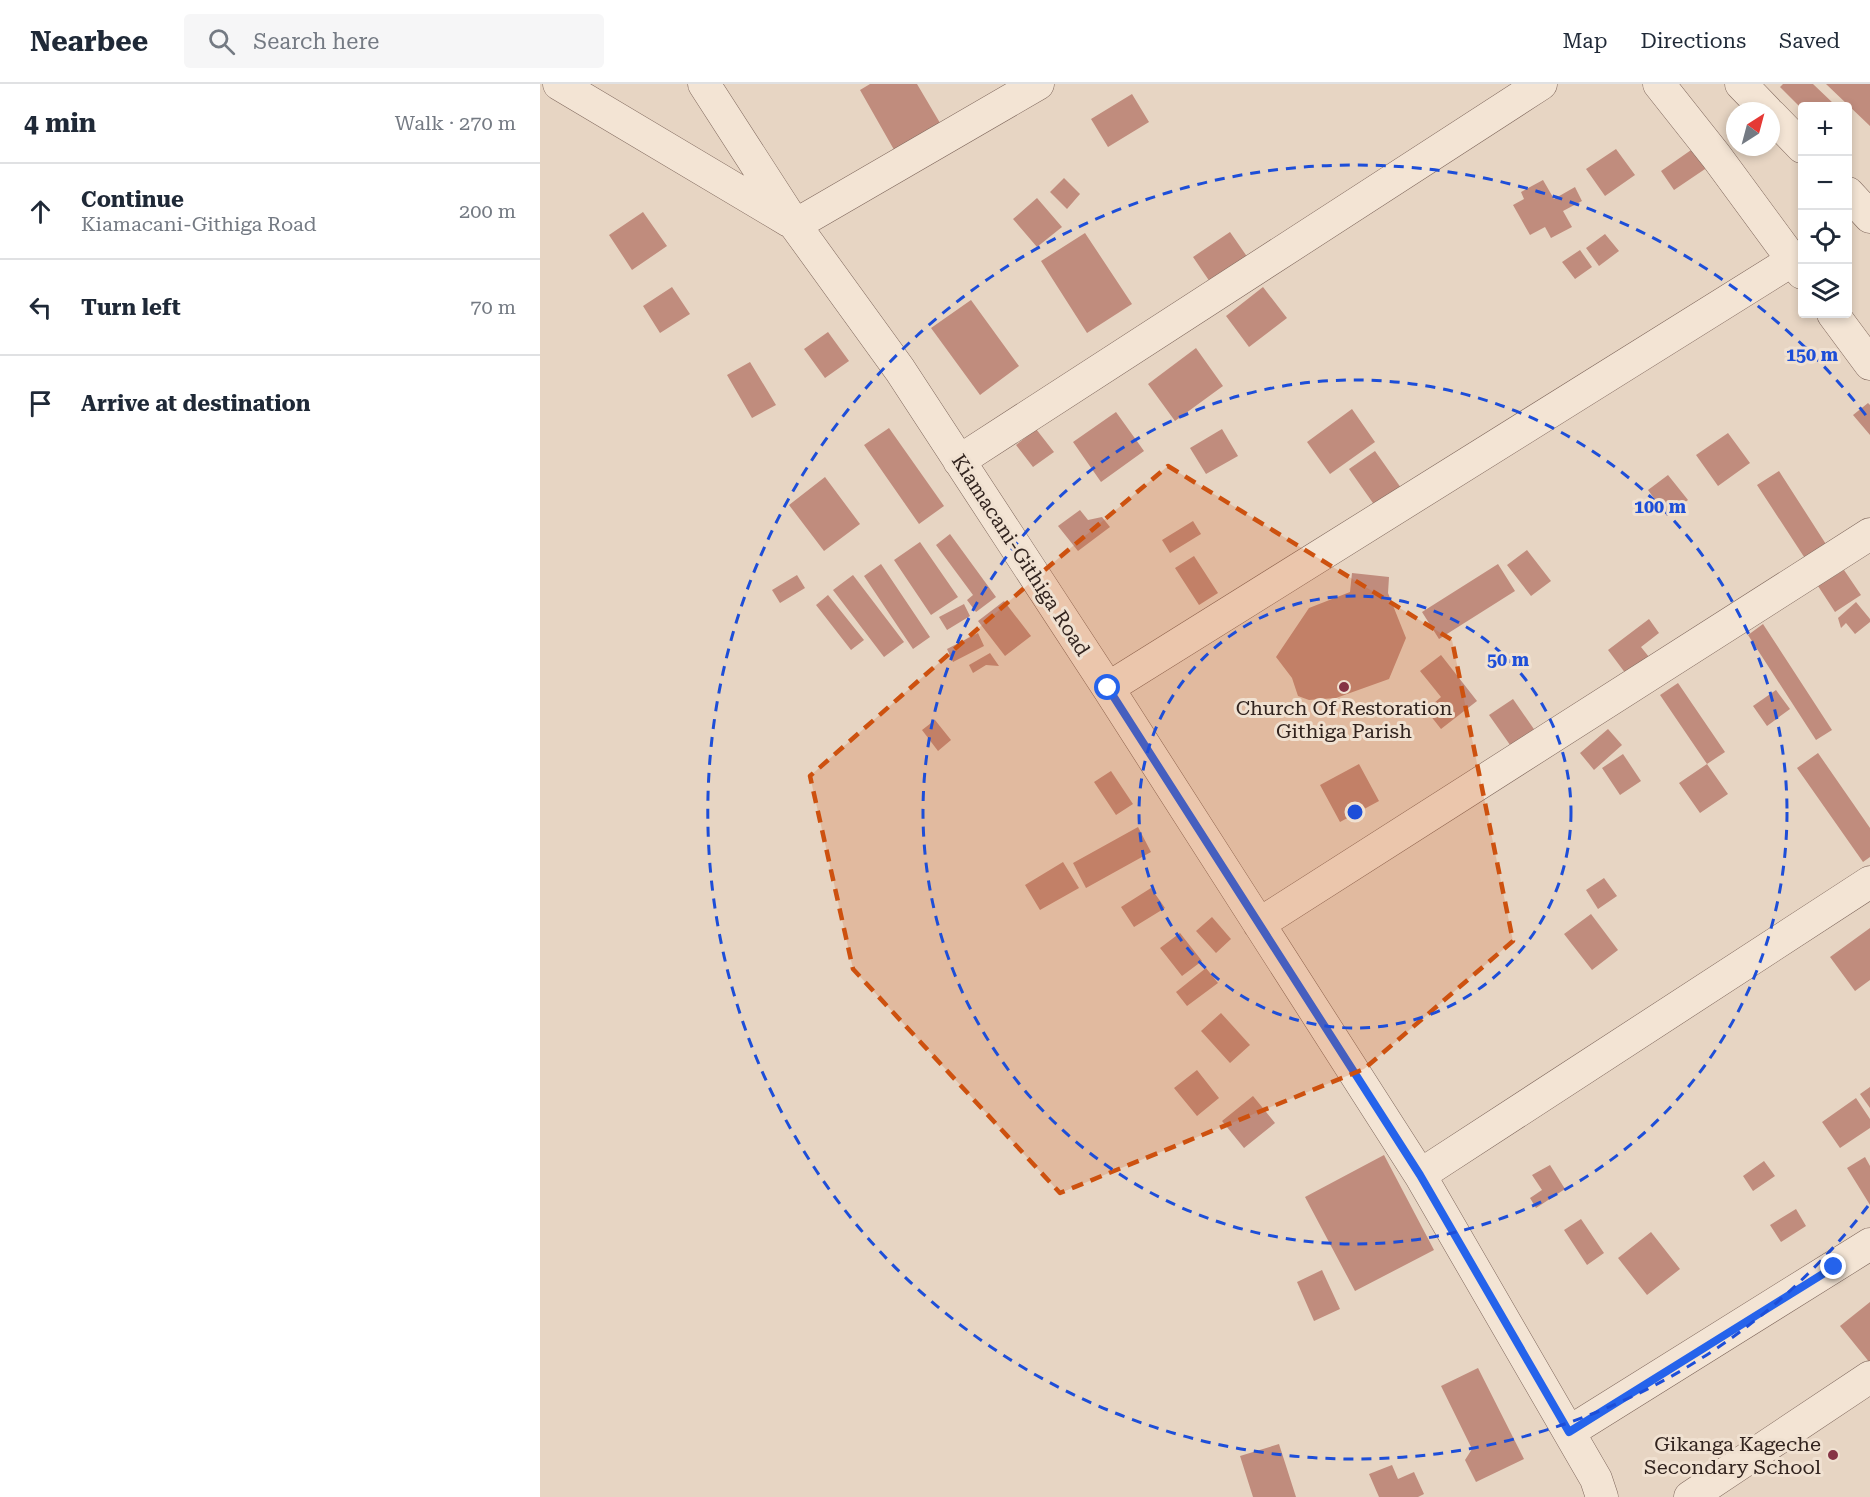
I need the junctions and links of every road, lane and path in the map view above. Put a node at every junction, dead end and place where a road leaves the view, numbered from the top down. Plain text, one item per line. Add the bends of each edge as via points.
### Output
1 (559, 84) edge
2 (704, 84) edge
3 (1038, 84) edge
4 (1541, 84) edge
5 (1659, 84) edge
6 (1741, 84) edge
7 (1758, 102) edge
8 (1780, 124) edge
9 (1798, 142) edge
10 (1852, 197) edge
11 (1870, 217) edge
12 (795, 225) junction
13 (1798, 266) edge
14 (1836, 318) edge
15 (1870, 364) edge
16 (959, 461) junction
17 (1870, 534) edge
18 (1108, 688) junction
19 (1870, 882) edge
20 (1259, 924) junction
21 (1420, 1175) junction
22 (1870, 1244) edge
23 (1870, 1377) edge
24 (1569, 1432) junction
25 (1602, 1497) edge
26 (1690, 1497) edge

1 - 12 street, Kiamacani-Githiga Road
2 - 12 street
3 - 12 street
4 - 16 street
5 - 13 street
6 - 7 street
8 - 9 street
10 - 11 street
12 - 16 street, Kiamacani-Githiga Road via 900,370
13 - 18 street
14 - 15 street
16 - 18 street, Kiamacani-Githiga Road
17 - 20 street
18 - 20 street, Kiamacani-Githiga Road
19 - 21 street
20 - 21 street, Kiamacani-Githiga Road
21 - 24 street, Kiamacani-Githiga Road
22 - 24 street
23 - 26 street
24 - 25 street, Kiamacani-Githiga Road

